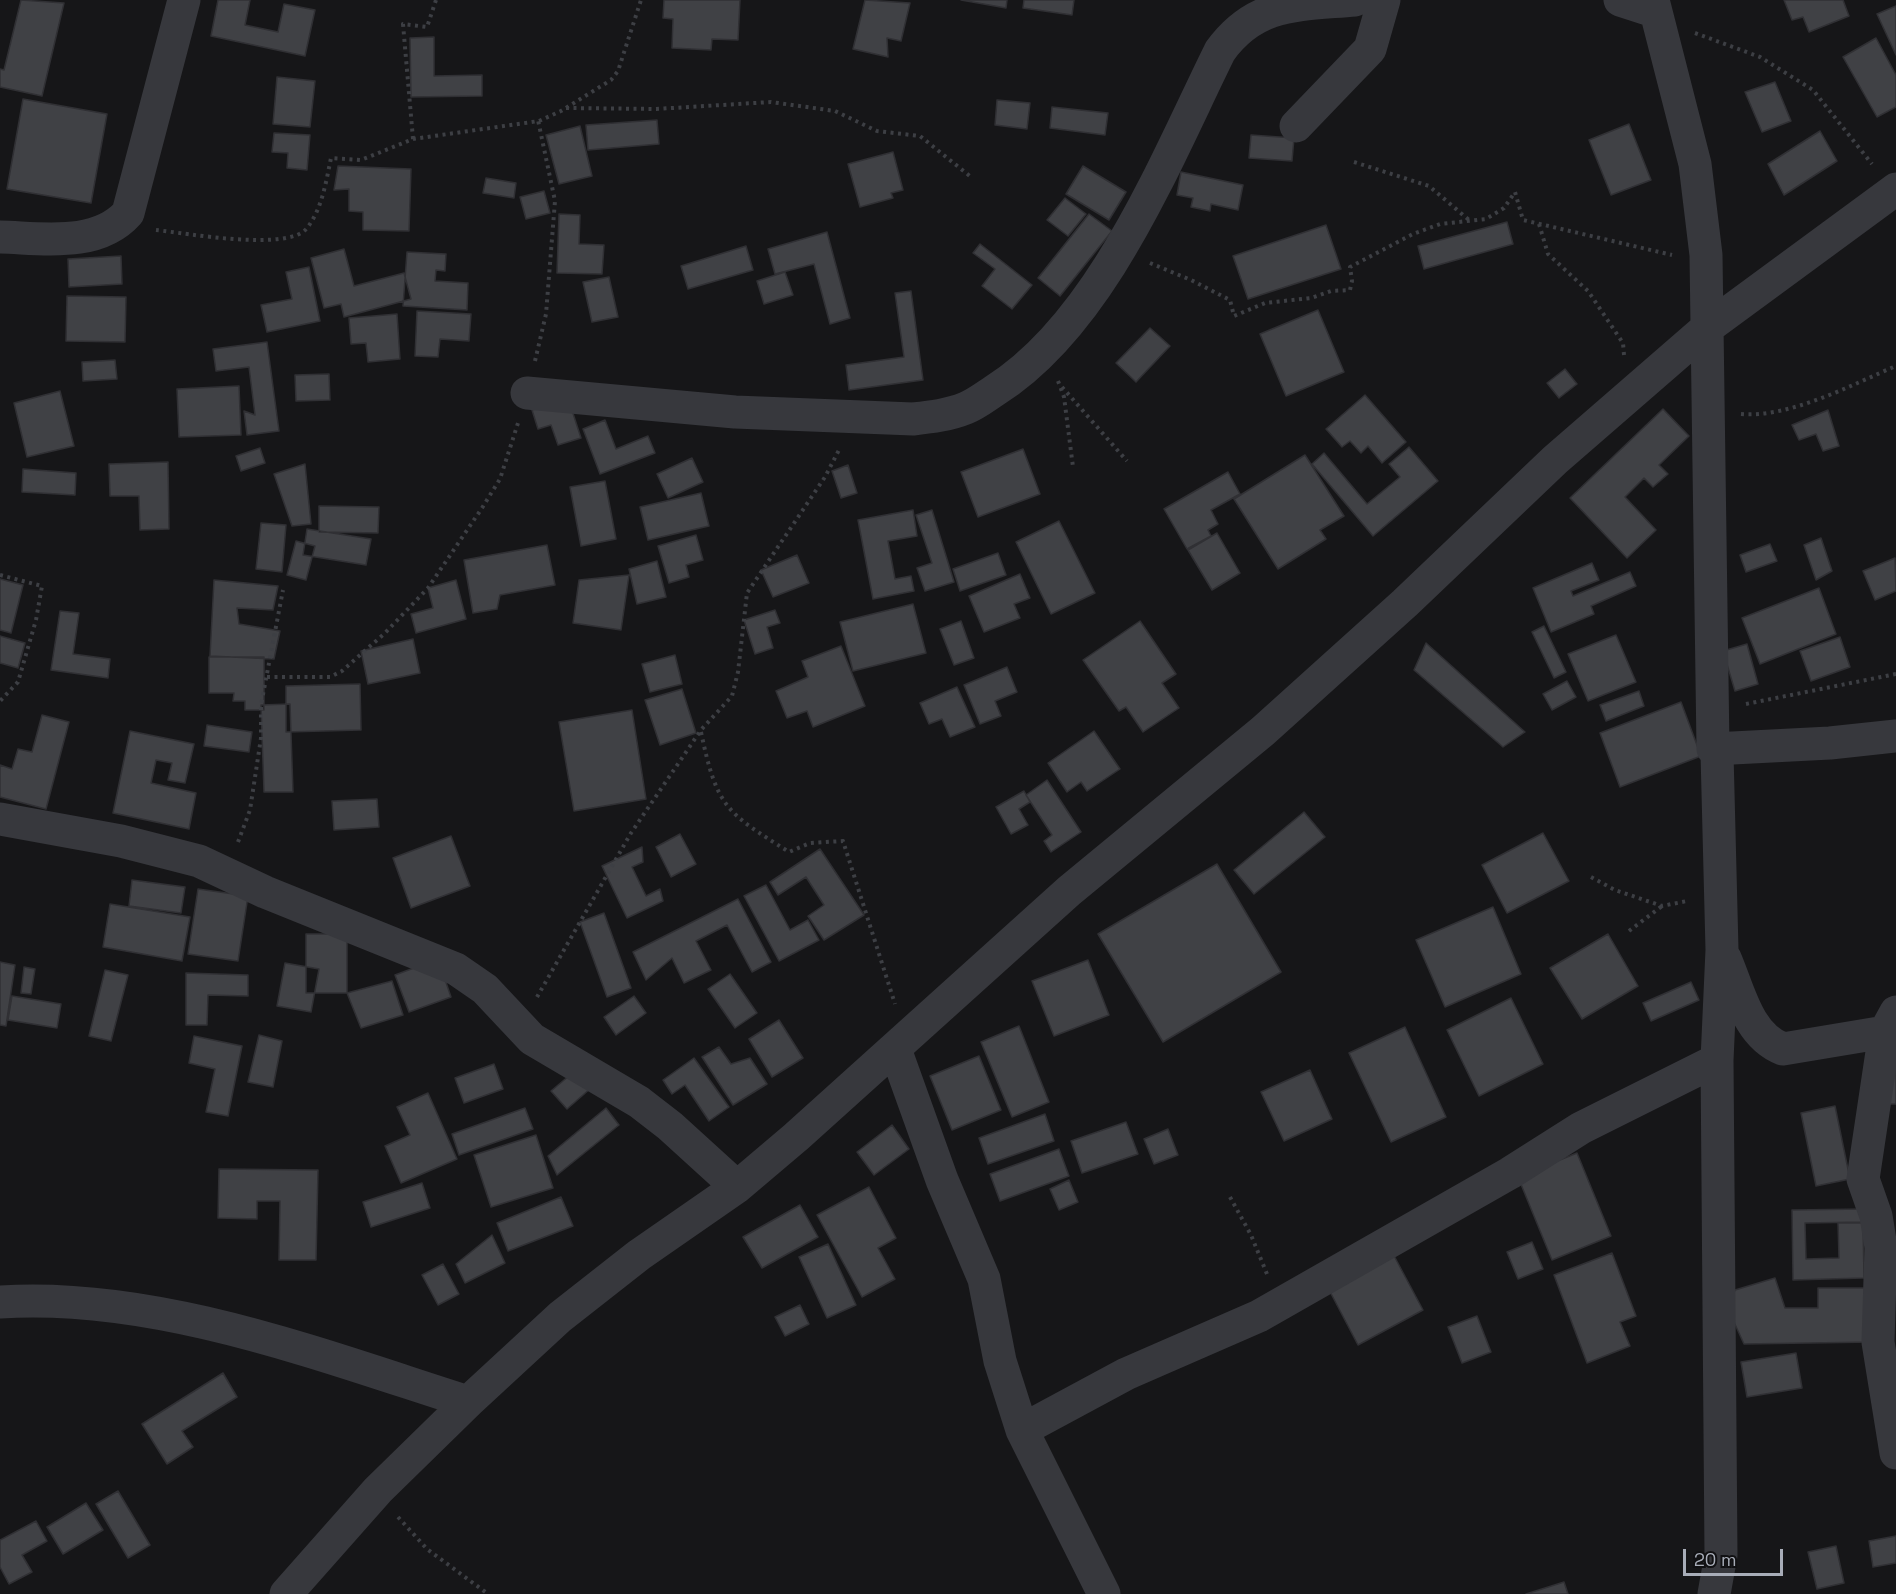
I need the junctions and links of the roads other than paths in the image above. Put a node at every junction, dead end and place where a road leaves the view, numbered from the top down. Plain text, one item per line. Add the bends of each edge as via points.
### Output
1 (184, 0) edge
2 (1355, 0) edge
3 (1384, 0) edge
4 (1620, 0) edge
5 (1256, 6) edge
6 (1655, 14) edge
7 (1296, 126) dead end
8 (1894, 190) edge
9 (0, 237) edge
10 (1707, 328) junction
11 (527, 393) road end
12 (1896, 736) edge
13 (1713, 749) junction
14 (0, 819) edge
15 (1722, 950) junction
16 (1890, 1022) edge
17 (901, 1044) junction
18 (1717, 1060) junction
19 (737, 1187) junction
20 (0, 1302) edge
21 (468, 1402) junction
22 (1022, 1431) junction
23 (1896, 1454) edge
24 (286, 1594) edge
25 (1104, 1594) edge
26 (1714, 1594) edge

1 - 9 street via 128,213 117,226 95,235
2 - 5 street
3 - 7 street via 1370,49
4 - 6 street
5 - 11 street via 1220,51 1117,256 1020,375 968,407 913,419 735,411
6 - 10 street via 1692,154 1706,255
8 - 10 street
10 - 13 street
10 - 17 street via 1555,460 1263,731 1069,891
12 - 13 street
13 - 15 street via 1717,753
14 - 19 street via 121,841 199,861 456,969 484,988 545,1048 647,1108
15 - 16 street via 1754,1027 1772,1045 1783,1049
15 - 18 street
16 - 23 street via 1863,1179 1876,1216 1881,1247 1878,1342
17 - 19 street
17 - 22 street via 942,1180 984,1280 1000,1361
18 - 22 street via 1581,1128 1510,1173 1236,1328 1126,1374
18 - 26 street via 1721,1555
19 - 21 street via 639,1255 560,1317
20 - 21 street via 39,1300 112,1305 181,1317 323,1355
21 - 24 street via 378,1490
22 - 25 street

